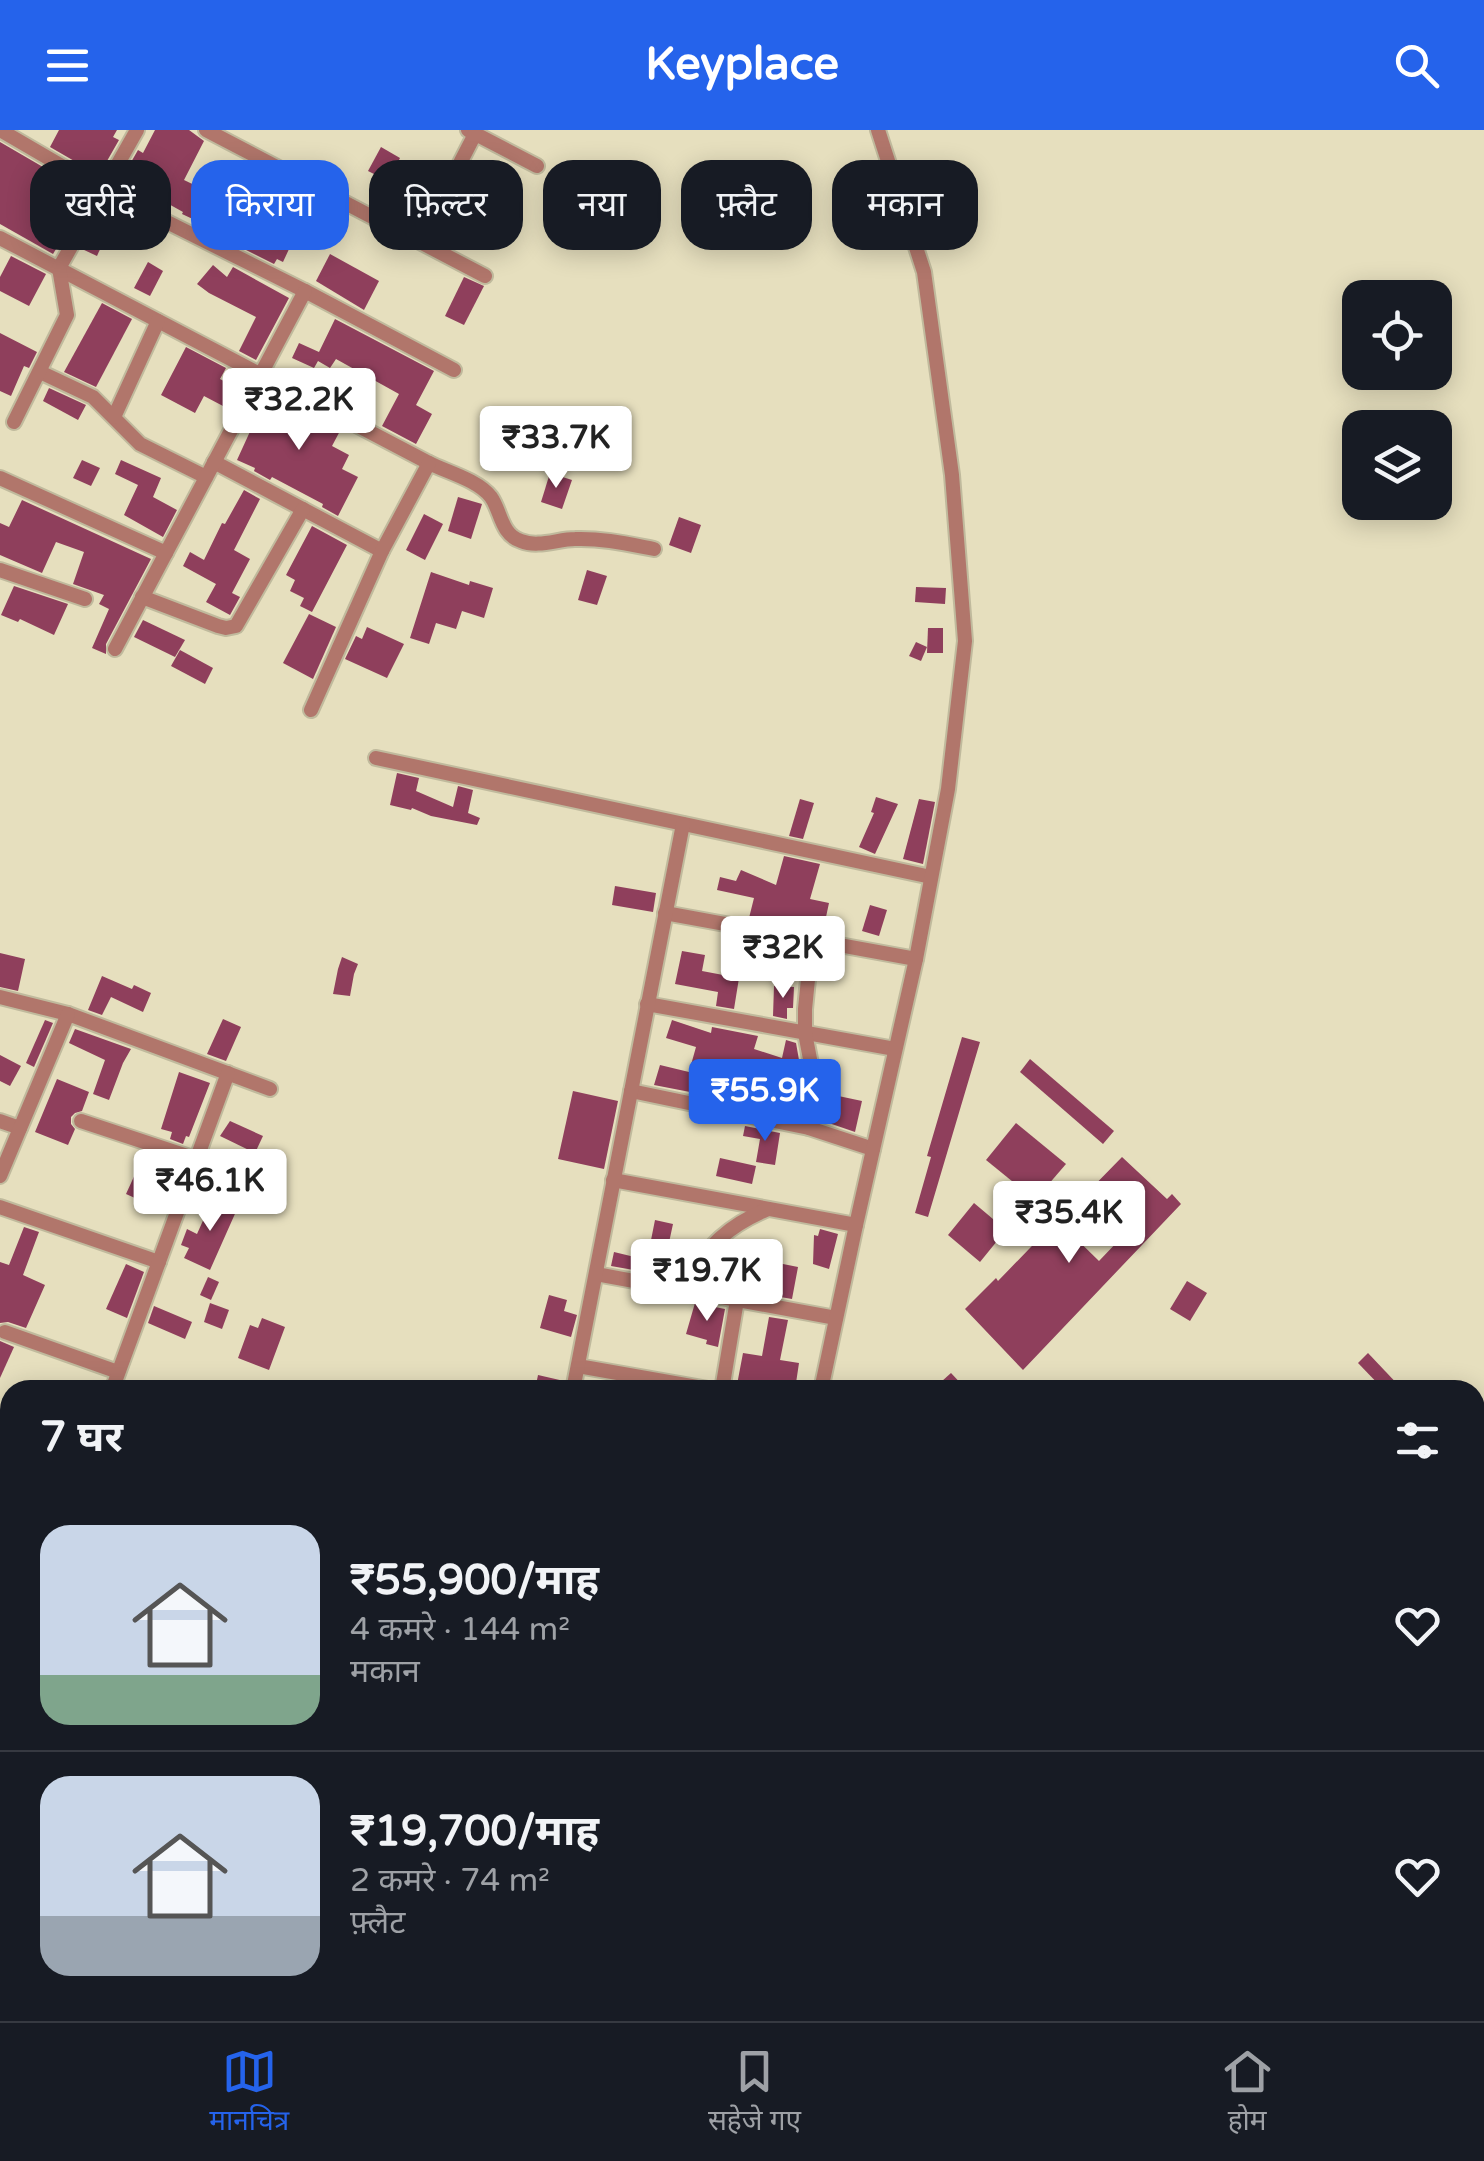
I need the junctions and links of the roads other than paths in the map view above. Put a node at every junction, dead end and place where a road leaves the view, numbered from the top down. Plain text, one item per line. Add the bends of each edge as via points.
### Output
1 (137, 130) edge
2 (206, 130) edge
3 (878, 130) edge
4 (7, 132) edge
5 (471, 132) edge
6 (53, 160) edge
7 (120, 160) edge
8 (458, 160) edge
9 (536, 166) dead end
10 (369, 215) edge
11 (171, 224) edge
12 (1, 242) edge
13 (69, 250) edge
14 (437, 250) edge
15 (59, 268) junction
16 (485, 276) dead end
17 (305, 292) junction
18 (158, 321) junction
19 (454, 370) dead end
20 (40, 372) junction
21 (260, 375) junction
22 (114, 417) junction
23 (14, 422) dead end
24 (214, 462) junction
25 (428, 463) junction
26 (206, 477) junction
27 (0, 478) edge
28 (302, 509) junction
29 (654, 549) dead end
30 (382, 550) junction
31 (166, 552) junction
32 (0, 570) edge
33 (142, 597) junction
34 (85, 599) dead end
35 (115, 648) dead end
36 (311, 710) dead end
37 (376, 758) dead end
38 (683, 824) junction
39 (931, 877) junction
40 (665, 913) junction
41 (812, 940) junction
42 (916, 959) junction
43 (0, 997) edge
44 (648, 1004) junction
45 (68, 1014) junction
46 (806, 1033) junction
47 (895, 1049) junction
48 (228, 1073) junction
49 (270, 1088) dead end
50 (631, 1090) junction
51 (0, 1121) edge
52 (81, 1121) dead end
53 (20, 1128) junction
54 (809, 1128) junction
55 (873, 1149) junction
56 (196, 1159) junction
57 (0, 1176) edge
58 (613, 1180) junction
59 (0, 1207) edge
60 (768, 1209) junction
61 (856, 1225) junction
62 (159, 1262) junction
63 (596, 1274) junction
64 (678, 1289) junction
65 (736, 1300) junction
66 (836, 1318) junction
67 (5, 1332) dead end
68 (578, 1366) junction
69 (118, 1372) junction
70 (115, 1380) edge
71 (575, 1380) edge
72 (657, 1380) edge
73 (724, 1380) edge
74 (824, 1380) edge

1 - 7 street
2 - 10 street
3 - 39 street via 924,272 952,475 965,641
4 - 6 street
5 - 8 street
5 - 9 street
11 - 17 street
12 - 15 street
13 - 15 street
14 - 16 street
15 - 18 street
15 - 20 street via 67,315
17 - 19 street
17 - 21 street
18 - 21 street
18 - 22 street
20 - 22 street via 93,397
20 - 23 street
21 - 24 street
21 - 25 street
22 - 26 street via 140,444
24 - 26 street
24 - 28 street
25 - 29 street via 492,497 504,526 522,542 573,538
25 - 30 street
26 - 31 street
27 - 31 street
28 - 30 street
28 - 33 street via 236,626 218,626
30 - 36 street
31 - 33 street
32 - 34 street
33 - 35 street
37 - 38 street
38 - 39 street
38 - 40 street
39 - 42 street
40 - 41 street
40 - 44 street
41 - 42 street
41 - 46 street
42 - 47 street
43 - 45 street
44 - 46 street
44 - 50 street
45 - 48 street
45 - 53 street
46 - 47 street
46 - 54 street via 815,1086
47 - 55 street
48 - 49 street
48 - 56 street
50 - 54 street
50 - 58 street
51 - 53 street
52 - 56 street
53 - 57 street
54 - 55 street
55 - 61 street
56 - 62 street
58 - 60 street
58 - 63 street
59 - 62 street
60 - 61 street
60 - 64 street via 726,1231
61 - 66 street
62 - 69 street
63 - 64 street
63 - 68 street
64 - 65 street
65 - 66 street
65 - 73 street
66 - 74 street
67 - 69 street
68 - 71 street
68 - 72 street
69 - 70 street

